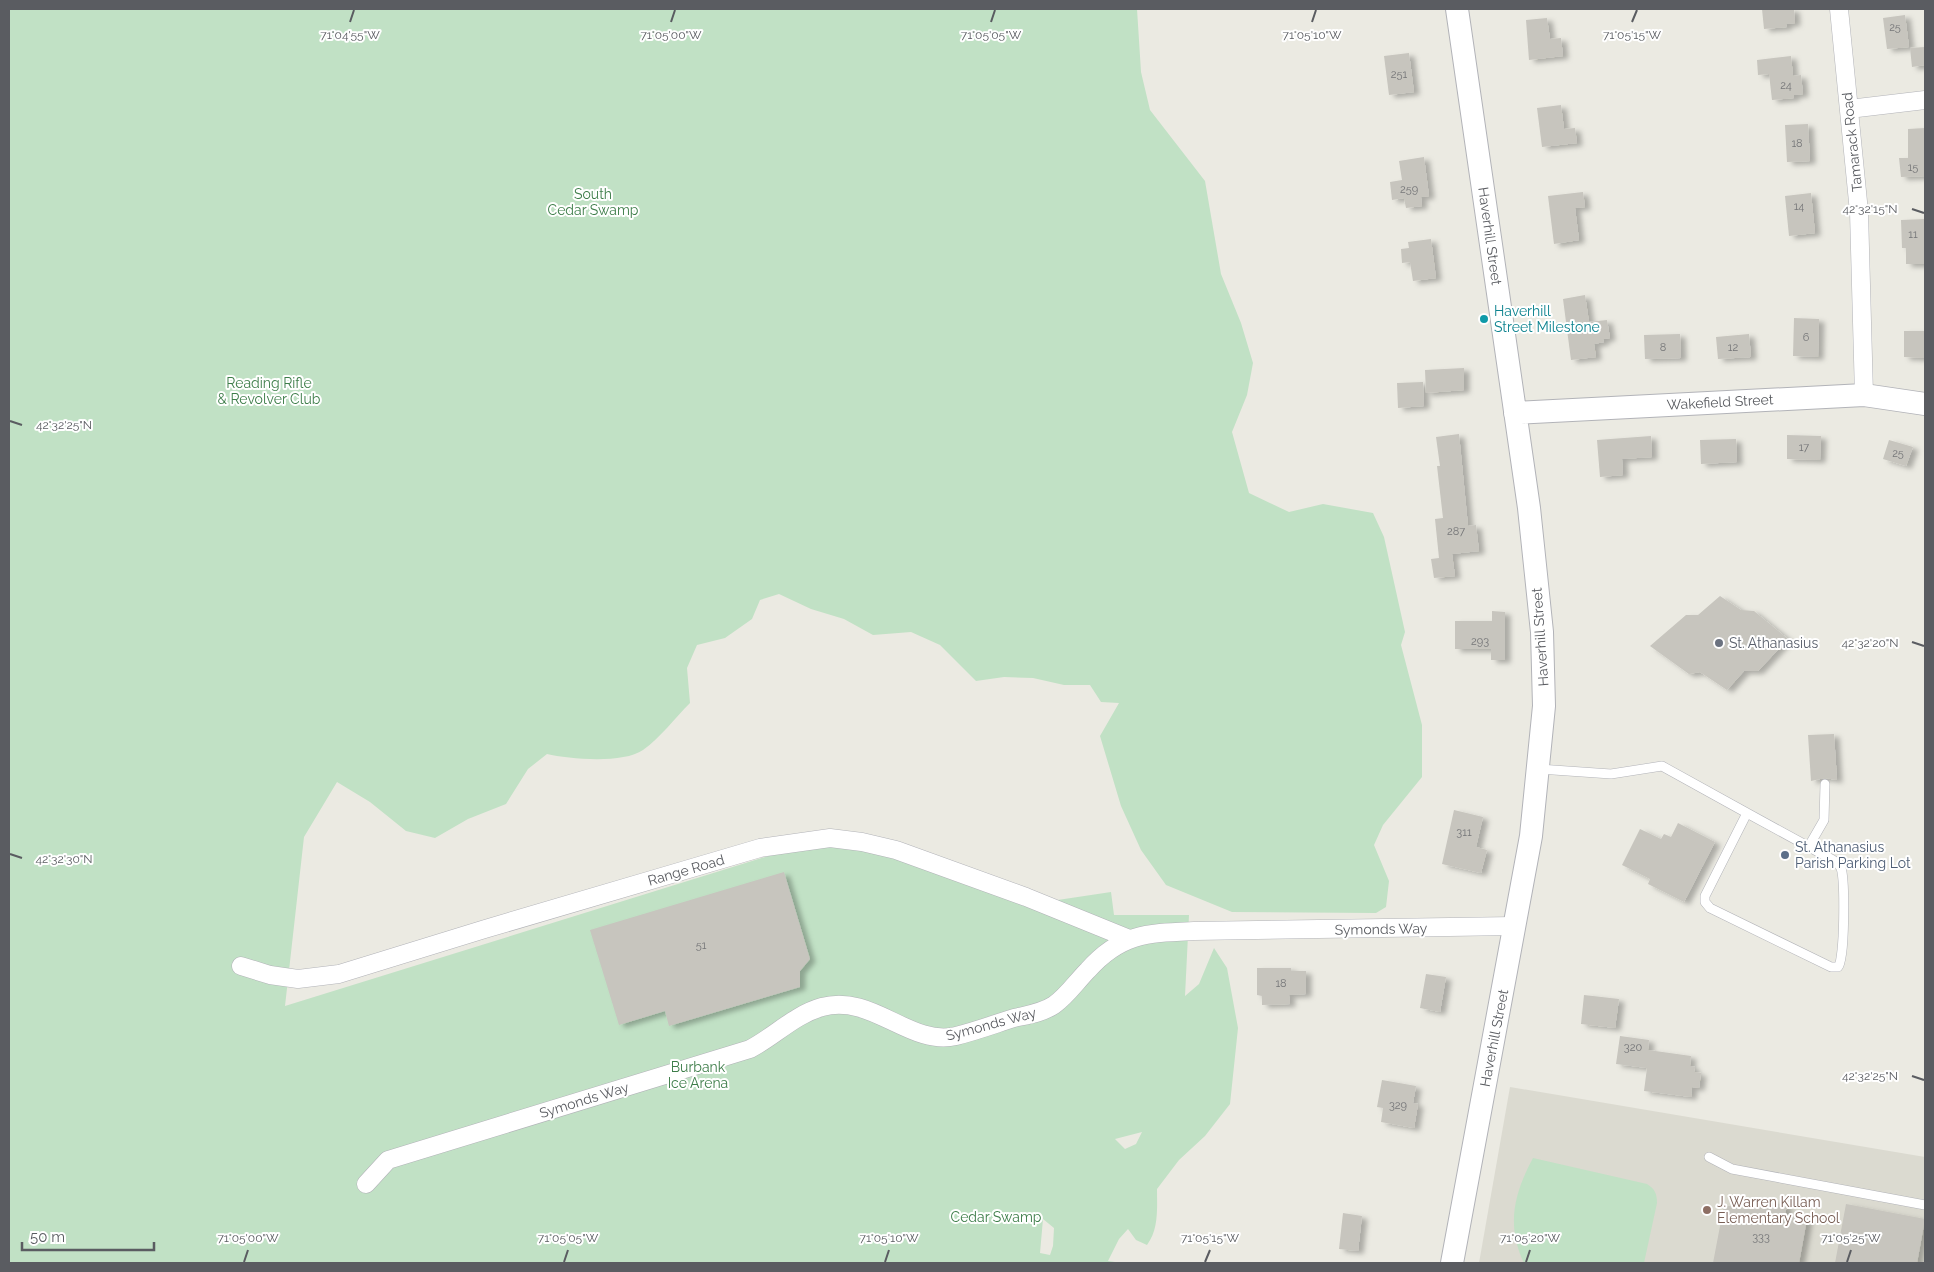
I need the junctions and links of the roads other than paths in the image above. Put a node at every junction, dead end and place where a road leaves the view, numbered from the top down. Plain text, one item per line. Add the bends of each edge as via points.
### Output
1 (1457, 9) edge
2 (1839, 9) edge
3 (1925, 100) edge
4 (1849, 109) junction
5 (1864, 395) junction
6 (1925, 404) edge
7 (1515, 412) junction
8 (1539, 769) junction
9 (1825, 784) dead end
10 (1747, 812) junction
11 (1809, 846) junction
12 (1514, 926) junction
13 (1127, 938) junction
14 (241, 966) dead end
15 (1709, 1157) dead end
16 (366, 1184) dead end
17 (1925, 1206) edge
18 (1452, 1263) edge

1 - 7 street, Haverhill Street
2 - 4 street, Tamarack Road
3 - 4 street
4 - 5 street, Tamarack Road via 1859,212
5 - 6 street, Wakefield Street
5 - 7 street, Wakefield Street
7 - 8 street, Haverhill Street via 1529,508 1543,649 1544,706
8 - 10 lane via 1611,774 1662,766
8 - 12 street, Haverhill Street via 1531,836
9 - 11 lane via 1824,820
10 - 11 lane
10 - 11 lane via 1705,896 1706,904 1836,968 1842,960 1841,870 1836,861
12 - 13 street, Symonds Way via 1176,932
12 - 18 street, Haverhill Street
13 - 14 street, Range Road via 896,850 830,838 760,848 339,974 298,979
13 - 16 street, Symonds Way via 1106,951 1056,1004 1040,1012 940,1038 918,1032 865,1008 824,1006 797,1017 750,1049 388,1160
15 - 17 lane via 1732,1169

